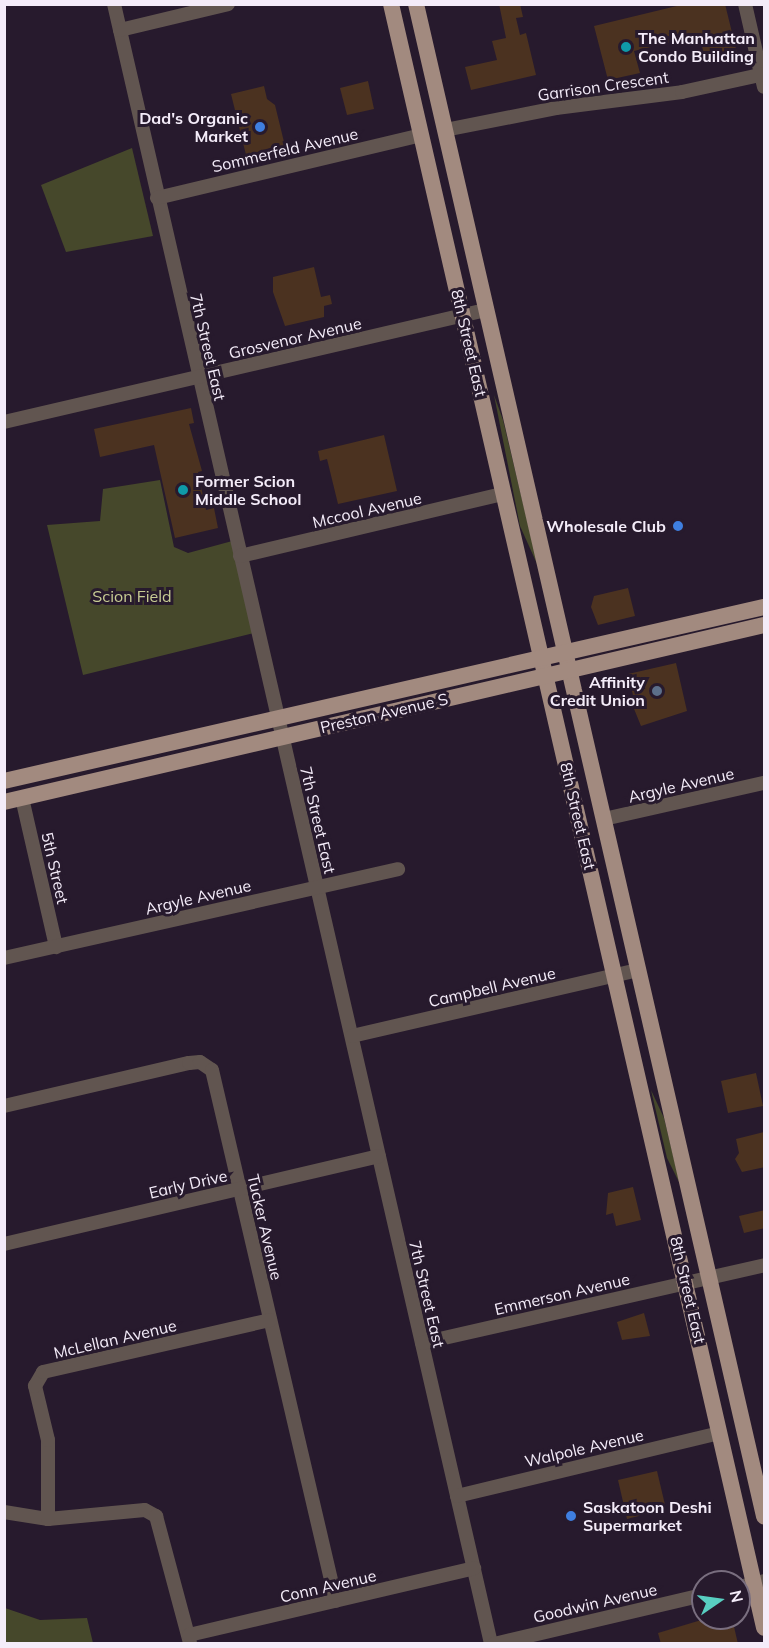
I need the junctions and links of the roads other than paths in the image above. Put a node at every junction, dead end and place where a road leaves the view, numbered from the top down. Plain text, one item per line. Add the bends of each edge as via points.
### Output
1 (114, 4) edge
2 (228, 4) edge
3 (391, 4) edge
4 (416, 4) edge
5 (745, 4) edge
6 (120, 30) junction
7 (764, 78) edge
8 (445, 130) junction
9 (421, 135) junction
10 (157, 198) junction
11 (463, 206) junction
12 (487, 310) junction
13 (463, 315) junction
14 (199, 376) junction
15 (4, 422) edge
16 (502, 494) junction
17 (240, 556) junction
18 (765, 607) edge
19 (765, 625) edge
20 (565, 651) junction
21 (542, 656) junction
22 (569, 670) junction
23 (547, 675) junction
24 (279, 718) junction
25 (282, 737) junction
26 (4, 781) edge
27 (765, 783) edge
28 (22, 798) junction
29 (4, 802) edge
30 (604, 819) junction
31 (398, 869) dead end
32 (317, 888) junction
33 (56, 947) junction
34 (4, 958) edge
35 (639, 970) junction
36 (616, 976) junction
37 (352, 1036) junction
38 (4, 1106) edge
39 (379, 1156) junction
40 (239, 1189) junction
41 (4, 1244) edge
42 (765, 1265) edge
43 (709, 1277) junction
44 (686, 1282) junction
45 (270, 1320) junction
46 (422, 1343) junction
47 (719, 1433) junction
48 (457, 1496) junction
49 (4, 1512) edge
50 (765, 1516) edge
51 (48, 1519) junction
52 (474, 1568) junction
53 (753, 1584) edge
54 (691, 1598) edge
55 (336, 1601) junction
56 (765, 1628) edge
57 (190, 1640) edge
58 (493, 1644) edge

1 - 6 street, 7th Street East
2 - 6 street
3 - 9 main road, 8th Street East
4 - 8 main road, 8th Street East
5 - 7 street
6 - 10 street, 7th Street East
7 - 8 street, Garrison Crescent via 556,108
8 - 11 main road, 8th Street East
9 - 10 street, Sommerfeld Avenue
9 - 11 main road via 433,135 438,141
9 - 13 main road, 8th Street East
10 - 14 street, 7th Street East
11 - 12 main road, 8th Street East
12 - 13 street, Grosvenor Avenue
12 - 20 main road, 8th Street East
13 - 14 street, Grosvenor Avenue
13 - 16 main road, 8th Street East
14 - 15 street, Grosvenor Avenue
14 - 17 street, 7th Street East
16 - 17 street, Mccool Avenue
16 - 21 main road, 8th Street East
17 - 24 street, 7th Street East
18 - 20 main road, Preston Avenue S
19 - 22 main road, Preston Avenue S
20 - 21 main road, Preston Avenue S
20 - 22 main road, 8th Street East
21 - 23 main road, 8th Street East
21 - 24 main road, Preston Avenue S
22 - 23 main road, Preston Avenue S
22 - 30 main road, 8th Street East
23 - 25 main road, Preston Avenue S
23 - 36 main road, 8th Street East
24 - 25 street, 7th Street East
24 - 26 main road, Preston Avenue S
25 - 28 main road, Preston Avenue S
25 - 32 street, 7th Street East
27 - 30 street, Argyle Avenue
28 - 29 main road, Preston Avenue S
28 - 33 street, 5th Street
30 - 35 main road, 8th Street East
31 - 32 street, Argyle Avenue
32 - 33 street, Argyle Avenue
32 - 37 street, 7th Street East
33 - 34 street, Argyle Avenue
35 - 36 street, Campbell Avenue
35 - 43 main road, 8th Street East
36 - 37 street, Campbell Avenue
36 - 44 main road, 8th Street East
37 - 39 street, 7th Street East
38 - 40 street, Tucker Avenue via 201,1062 212,1070
39 - 40 street, Early Drive
39 - 46 street, 7th Street East
40 - 41 street, Early Drive
40 - 45 street, Tucker Avenue
42 - 43 street, Emmerson Avenue
43 - 44 street, Emmerson Avenue
43 - 50 main road, 8th Street East
44 - 46 street, Emmerson Avenue
44 - 47 main road, 8th Street East
45 - 51 street, McLellan Avenue via 43,1372 35,1386 48,1440
45 - 55 street, Tucker Avenue
46 - 48 street, 7th Street East
47 - 48 street, Walpole Avenue
47 - 53 main road, 8th Street East
48 - 52 street, 7th Street East
49 - 51 street
51 - 57 street via 145,1510 156,1516
52 - 55 street, Conn Avenue
52 - 58 street, 7th Street East
53 - 56 main road, 8th Street East
54 - 58 street, Goodwin Avenue
55 - 57 street, Conn Avenue

